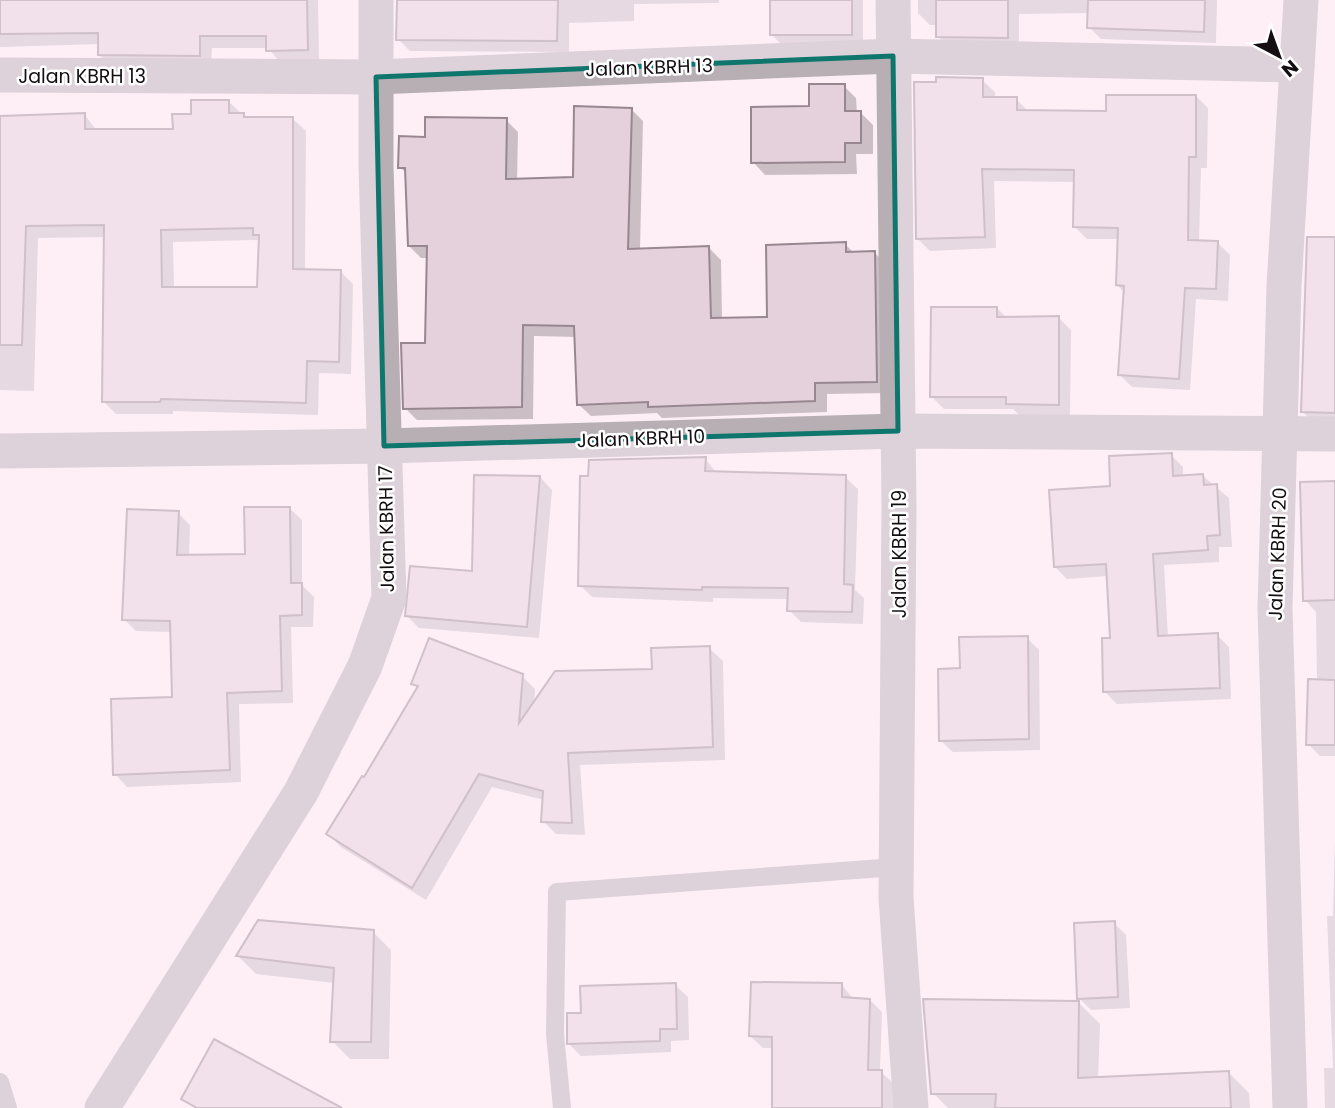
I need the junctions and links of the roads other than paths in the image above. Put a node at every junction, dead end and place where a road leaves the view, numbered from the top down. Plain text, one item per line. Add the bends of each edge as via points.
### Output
1 (376, 0) edge
2 (893, 0) edge
3 (1301, 0) edge
4 (893, 56) junction
5 (1297, 65) junction
6 (0, 75) edge
7 (376, 77) junction
8 (898, 431) junction
9 (1335, 433) edge
10 (1281, 435) junction
11 (384, 446) junction
12 (0, 451) edge
13 (896, 867) junction
14 (0, 1082) edge
15 (8, 1108) edge
16 (102, 1108) edge
17 (562, 1108) edge
18 (911, 1108) edge
19 (1290, 1108) edge

1 - 7 street, Jalan KBRH 17
2 - 4 street, Jalan KBRH 19
3 - 5 street, Jalan KBRH 20
4 - 5 street, Jalan KBRH 13
4 - 7 street, Jalan KBRH 13
4 - 8 street, Jalan KBRH 19
5 - 10 street, Jalan KBRH 20
6 - 7 street, Jalan KBRH 13
7 - 11 street, Jalan KBRH 17
8 - 10 street, Jalan KBRH 10
8 - 11 street, Jalan KBRH 10
8 - 13 street, Jalan KBRH 19
9 - 10 street, Jalan KBRH 10
10 - 19 street, Jalan KBRH 20 via 1275,608
11 - 12 street, Jalan KBRH 10
11 - 16 street, Jalan KBRH 17 via 389,598 365,666 301,792
13 - 17 lane via 556,892 555,1034
13 - 18 street, Jalan KBRH 19
14 - 15 lane

